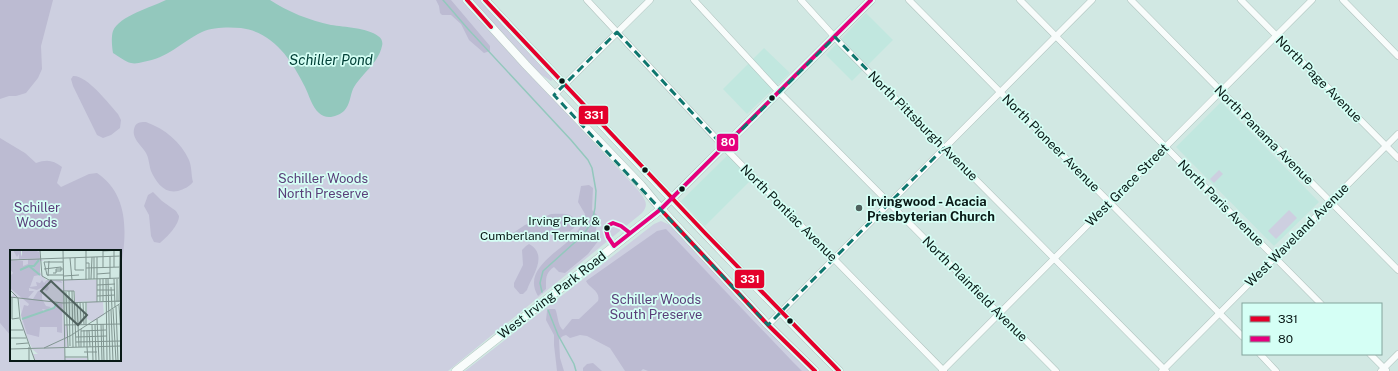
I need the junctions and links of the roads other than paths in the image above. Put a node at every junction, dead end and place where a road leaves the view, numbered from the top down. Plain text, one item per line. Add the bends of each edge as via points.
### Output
1 (467, 0) edge
2 (485, 0) edge
3 (587, 0) edge
4 (650, 0) edge
5 (694, 0) edge
6 (800, 0) edge
7 (871, 0) edge
8 (909, 0) edge
9 (1020, 0) edge
10 (1092, 0) edge
11 (1131, 0) edge
12 (1241, 0) edge
13 (1312, 0) edge
14 (1343, 0) edge
15 (618, 32) junction
16 (1056, 36) junction
17 (1276, 36) junction
18 (834, 37) junction
19 (1398, 56) edge
20 (564, 85) junction
21 (1221, 91) junction
22 (780, 92) junction
23 (1000, 92) junction
24 (554, 95) junction
25 (1398, 134) edge
26 (1386, 146) junction
27 (724, 147) junction
28 (1165, 147) junction
29 (944, 148) junction
30 (1398, 158) edge
31 (671, 199) junction
32 (1110, 202) junction
33 (1330, 202) junction
34 (889, 203) junction
35 (661, 209) junction
36 (834, 258) junction
37 (1054, 258) junction
38 (1275, 258) junction
39 (1398, 270) edge
40 (1320, 303) edge
41 (780, 312) junction
42 (1219, 313) junction
43 (999, 314) junction
44 (768, 325) junction
45 (1242, 336) edge
46 (1398, 354) edge
47 (1261, 355) edge
48 (1371, 355) edge
49 (1164, 370) edge
50 (1384, 370) edge
51 (456, 371) edge
52 (815, 371) edge
53 (839, 371) edge
54 (943, 371) edge
55 (1056, 371) edge
56 (1276, 371) edge

1 - 24 main road
2 - 20 main road
3 - 15 street, North Pontiac Avenue
4 - 15 street
5 - 22 street, North Plainfield Avenue
6 - 18 street, North Pittsburgh Avenue
7 - 18 main road, West Irving Park Road
8 - 23 street, North Pioneer Avenue
9 - 16 street, North Paris Avenue
10 - 16 street
11 - 21 street, North Panama Avenue
12 - 17 street, North Page Avenue
13 - 17 street, West Grace Street
14 - 19 street
15 - 20 street
15 - 27 street, North Pontiac Avenue
16 - 23 street
16 - 28 street, North Paris Avenue
17 - 21 street, West Grace Street
17 - 26 street, North Page Avenue
18 - 22 main road, West Irving Park Road
18 - 29 street, North Pittsburgh Avenue
20 - 24 street
20 - 31 main road
21 - 28 street, West Grace Street
21 - 33 street, North Panama Avenue
22 - 27 main road, West Irving Park Road
22 - 34 street, North Plainfield Avenue
23 - 29 street
23 - 32 street, North Pioneer Avenue
24 - 35 main road
25 - 26 street, West Waveland Avenue
26 - 30 street, North Page Avenue
26 - 33 street, West Waveland Avenue
27 - 31 main road, West Irving Park Road
27 - 36 street, North Pontiac Avenue
28 - 32 street, West Grace Street
28 - 38 street, North Paris Avenue
29 - 34 street
29 - 37 street, North Pittsburgh Avenue
31 - 35 main road, West Irving Park Road
31 - 41 main road
32 - 37 street, West Grace Street
32 - 42 street, North Pioneer Avenue
33 - 38 street, West Waveland Avenue
33 - 39 street, North Panama Avenue
34 - 36 street
34 - 43 street, North Plainfield Avenue
35 - 44 main road
35 - 51 main road, West Irving Park Road
36 - 41 street
36 - 54 street, North Pontiac Avenue
37 - 43 street, West Grace Street
37 - 49 street, North Pittsburgh Avenue
38 - 40 street, North Paris Avenue
38 - 42 street, West Waveland Avenue
41 - 44 street
41 - 53 main road
42 - 45 street, North Pioneer Avenue
42 - 49 street, West Waveland Avenue
43 - 54 street, West Grace Street
43 - 55 street, North Plainfield Avenue
44 - 52 main road
46 - 50 street
47 - 56 street
48 - 50 street

